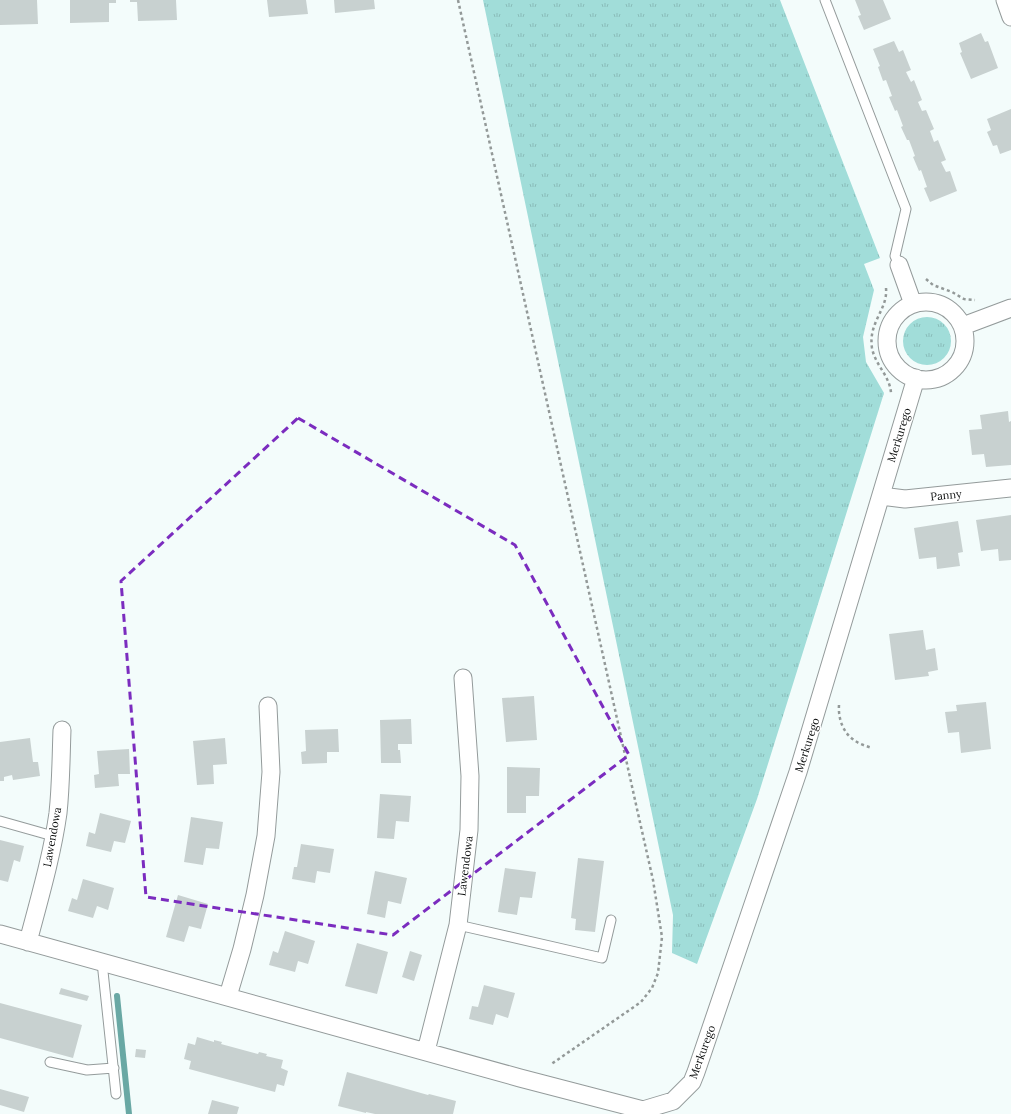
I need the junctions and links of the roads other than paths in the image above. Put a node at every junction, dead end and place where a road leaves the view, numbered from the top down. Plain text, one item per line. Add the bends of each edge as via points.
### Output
1 (825, 0) edge
2 (1005, 0) edge
3 (1011, 16) edge
4 (899, 265) joint
5 (913, 304) junction
6 (1011, 308) edge
7 (963, 326) junction
8 (916, 378) junction
9 (1011, 488) edge
10 (881, 496) junction
11 (463, 678) dead end
12 (268, 706) dead end
13 (62, 730) dead end
14 (0, 821) edge
15 (53, 836) junction
16 (612, 920) dead end
17 (458, 925) junction
18 (0, 934) edge
19 (28, 942) junction
20 (102, 962) junction
21 (228, 996) junction
22 (426, 1051) junction
23 (50, 1062) dead end
24 (114, 1068) junction
25 (116, 1094) dead end

1 - 4 lane via 906,209 895,256
2 - 3 street
4 - 5 street
5 - 7 street via 937,303 948,308
5 - 8 street via 902,310 894,319 889,330 888,342 890,354 896,365 905,374
6 - 7 street
7 - 8 street via 966,341 963,355 956,367 930,380
8 - 10 street, Merkurego
9 - 10 street, Panny via 905,499
10 - 22 street, Merkurego via 802,760 692,1082 673,1101 643,1110
11 - 17 street, Lawendowa via 470,784 469,830
12 - 21 street via 271,772 266,836 255,895
13 - 15 street, Lawendowa via 58,813
14 - 15 lane
15 - 19 street, Lawendowa
16 - 17 lane via 602,958
17 - 22 street, Lawendowa
18 - 19 street
19 - 20 street
20 - 21 street
20 - 24 lane
21 - 22 street
23 - 24 lane via 88,1070
24 - 25 lane

